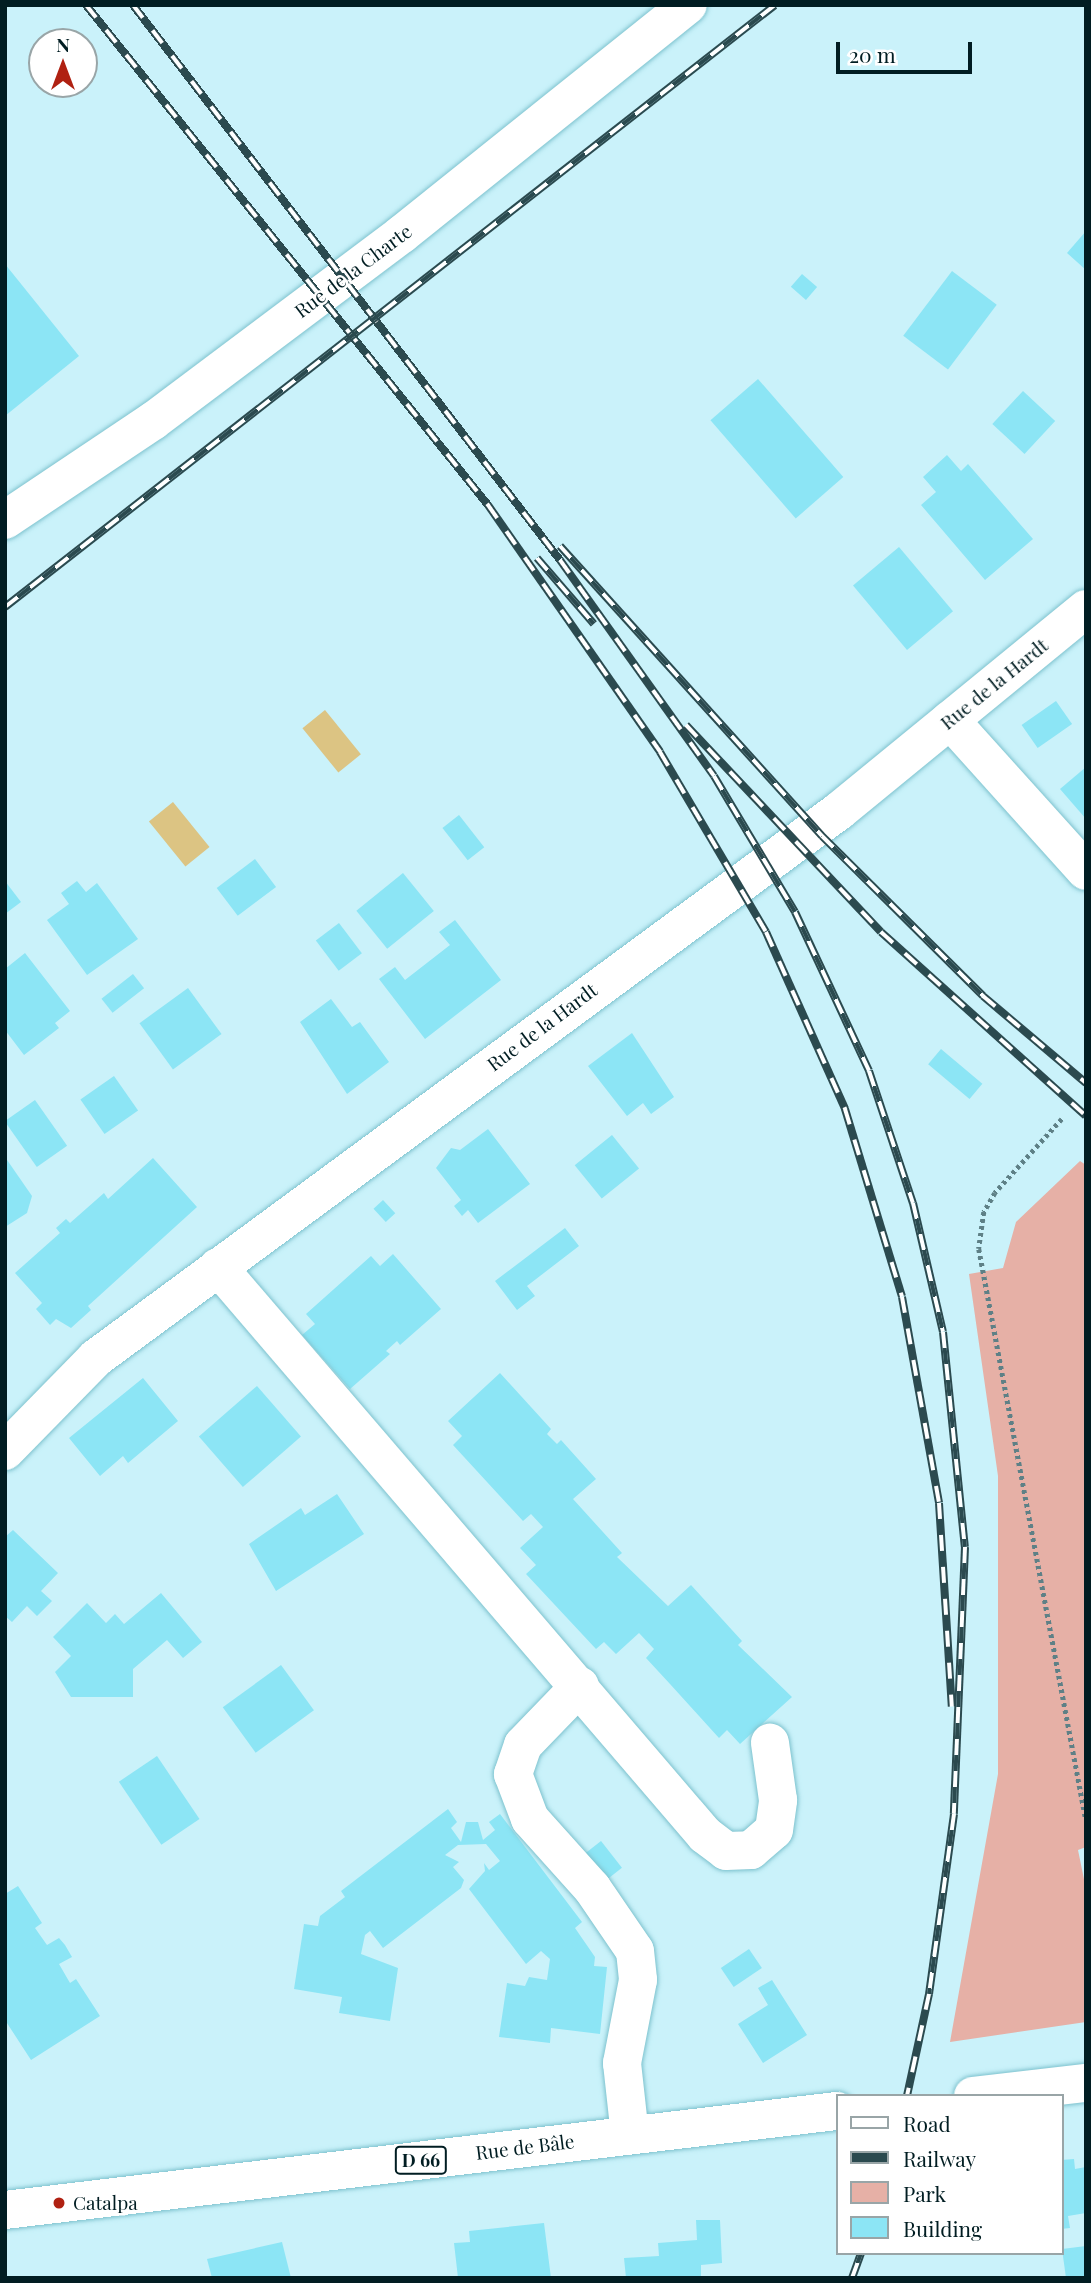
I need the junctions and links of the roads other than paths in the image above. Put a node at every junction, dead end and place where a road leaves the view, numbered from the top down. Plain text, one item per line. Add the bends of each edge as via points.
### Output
1 (688, 5) edge
2 (5, 520) edge
3 (1086, 609) edge
4 (950, 720) junction
5 (1086, 871) edge
6 (218, 1267) junction
7 (5, 1451) edge
8 (580, 1686) junction
9 (771, 1743) dead end
10 (1086, 2083) edge
11 (990, 2094) edge
12 (836, 2111) edge
13 (630, 2135) junction
14 (5, 2210) edge

1 - 2 street, Rue de la Charte via 414,226 153,421
3 - 4 street, Rue de la Hardt
4 - 5 street
4 - 6 street, Rue de la Hardt via 839,811
6 - 7 street, Rue de la Hardt via 96,1358
6 - 8 street
8 - 9 street via 705,1835 726,1852 751,1850 774,1830 778,1800
8 - 13 street via 523,1745 513,1774 530,1819 592,1888 635,1951 638,1980 622,2063
10 - 11 street
12 - 13 street, Rue de Bâle / D 66
13 - 14 street, Rue de Bâle / D 66

